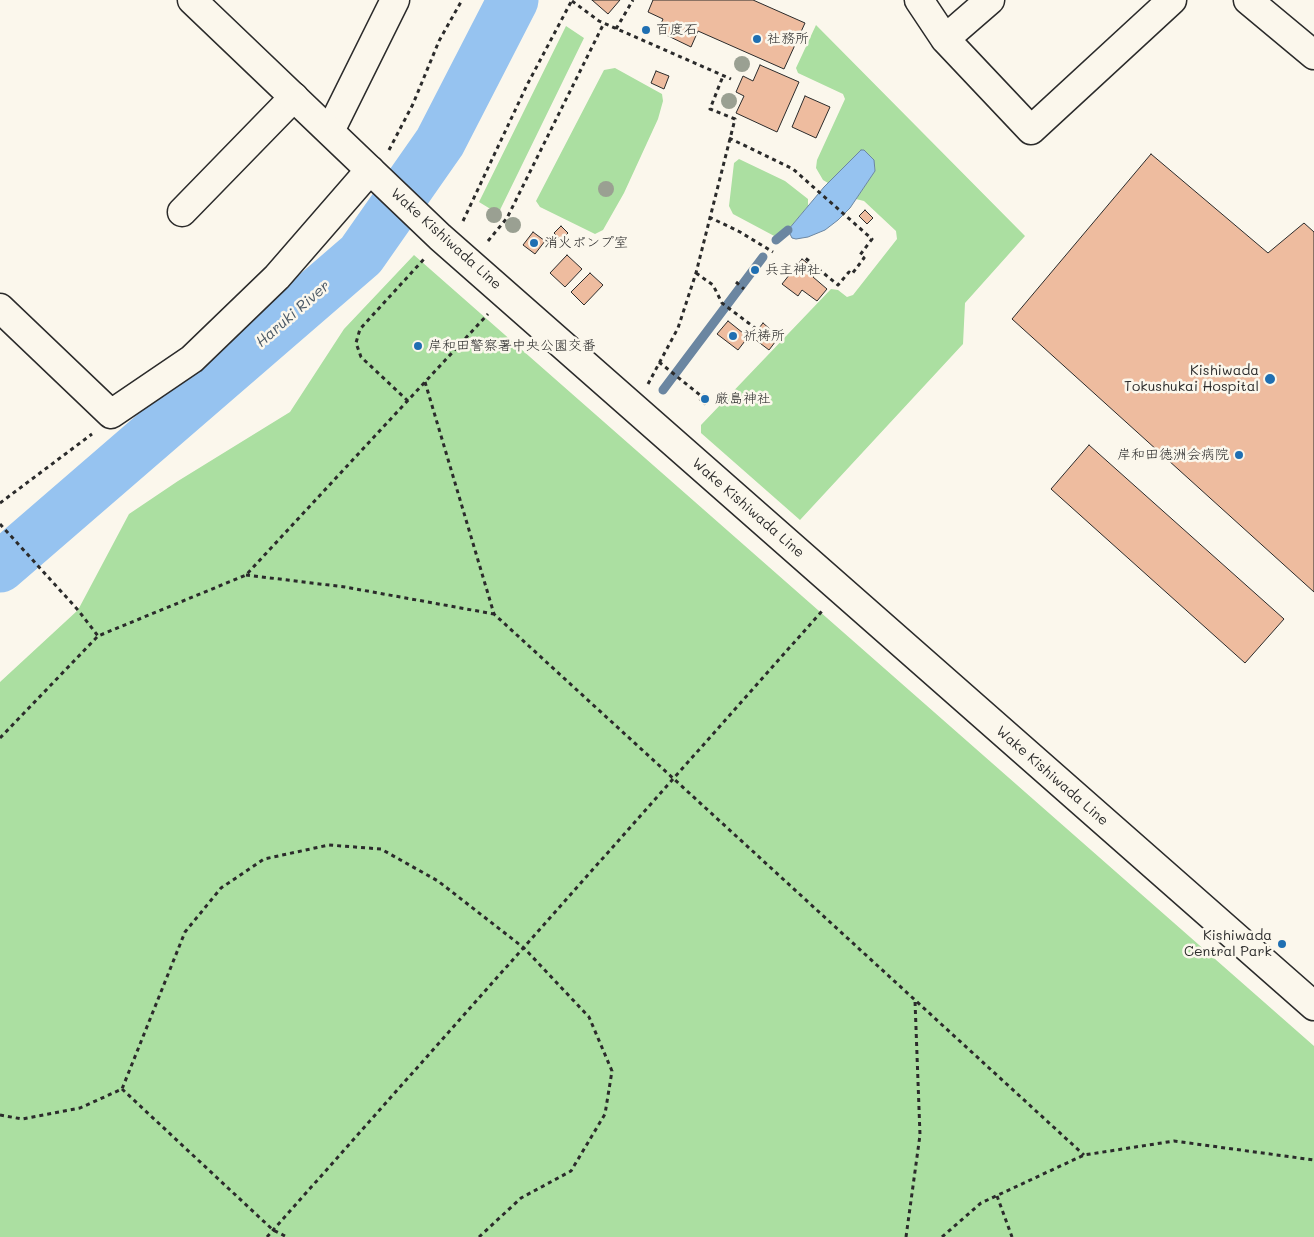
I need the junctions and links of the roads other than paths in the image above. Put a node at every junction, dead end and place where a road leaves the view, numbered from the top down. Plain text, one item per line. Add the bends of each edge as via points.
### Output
1 (192, 0) edge
2 (396, 0) edge
3 (919, 0) edge
4 (990, 0) edge
5 (1172, 0) edge
6 (1248, 0) edge
7 (944, 40) junction
8 (1314, 55) edge
9 (294, 97) junction
10 (330, 132) junction
11 (374, 173) junction
12 (182, 212) dead end
13 (0, 308) edge
14 (1314, 1006) edge

1 - 9 main road, Wake Kishiwada Line
2 - 10 main road
3 - 7 main road
4 - 7 main road
5 - 7 main road via 1031,130
6 - 8 main road
9 - 10 main road, Wake Kishiwada Line
9 - 12 main road
10 - 11 main road, Wake Kishiwada Line
11 - 13 main road via 277,277 192,360 111,414
11 - 14 main road, Wake Kishiwada Line via 435,245

